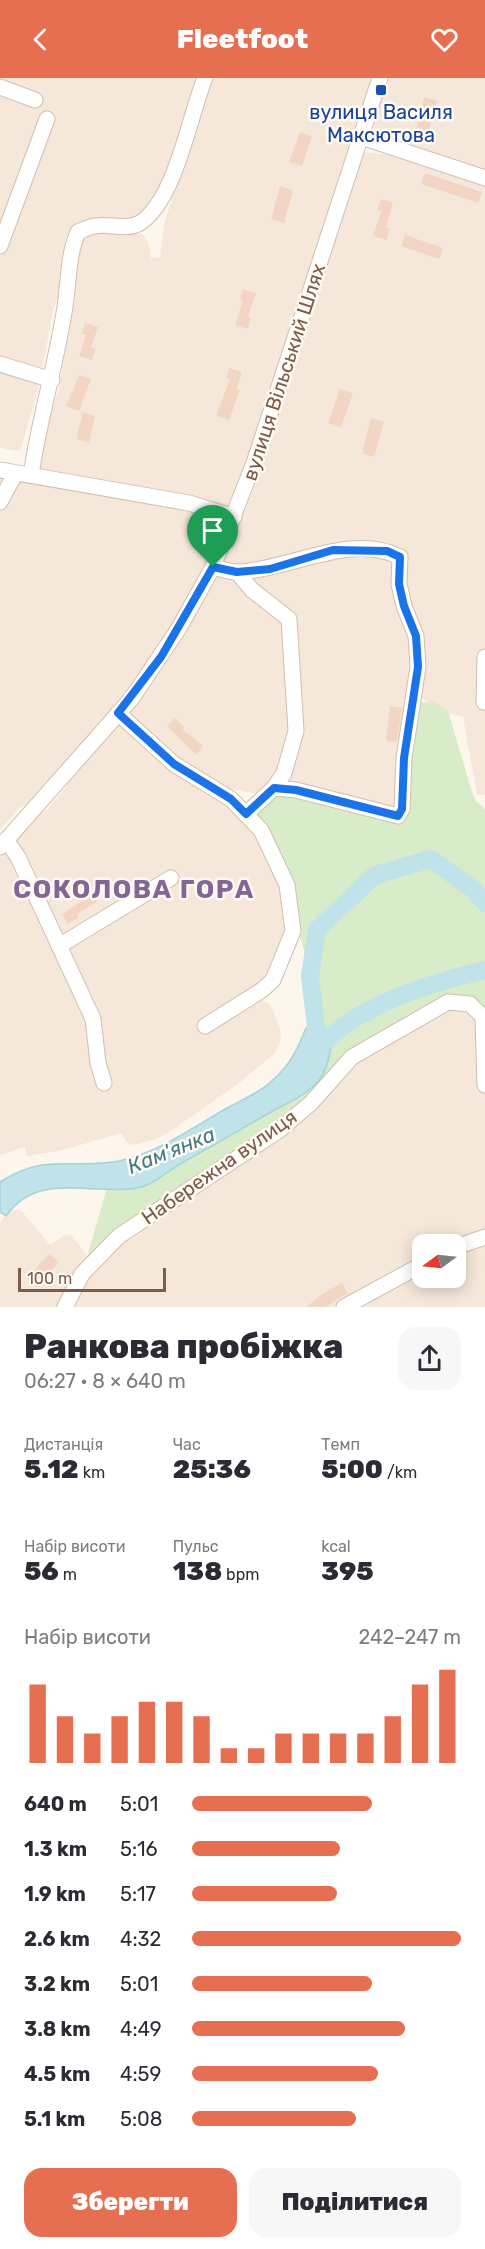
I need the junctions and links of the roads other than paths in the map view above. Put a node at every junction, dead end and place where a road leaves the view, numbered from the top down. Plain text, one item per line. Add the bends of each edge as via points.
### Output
1 (205, 78) edge
2 (380, 78) edge
3 (0, 87) edge
4 (34, 100) dead end
5 (47, 119) dead end
6 (361, 137) junction
7 (485, 178) edge
8 (0, 246) edge
9 (0, 364) edge
10 (52, 380) junction
11 (0, 470) edge
12 (23, 474) junction
13 (0, 502) edge
14 (234, 516) junction
15 (213, 567) junction
16 (237, 572) junction
17 (485, 657) edge
18 (484, 702) edge
19 (118, 713) junction
20 (274, 788) junction
21 (246, 814) junction
22 (3, 843) edge
23 (171, 878) dead end
24 (59, 945) junction
25 (205, 1026) dead end
26 (104, 1083) dead end
27 (485, 1085) edge
28 (485, 1237) edge
29 (466, 1244) edge
30 (412, 1269) edge
31 (65, 1307) edge
32 (344, 1307) edge

1 - 10 street via 159,205 139,224 119,228 95,226 78,232 72,246
2 - 6 street, вулиця Вільський Шлях
3 - 4 street
5 - 8 street
6 - 7 street
6 - 14 street, вулиця Вільський Шлях
9 - 10 street
10 - 12 street
11 - 12 street
12 - 13 street
12 - 14 street via 189,503
14 - 15 street, вулиця Вільський Шлях
15 - 16 street
15 - 19 street, вулиця Вільський Шлях via 161,657
16 - 20 street via 252,590 289,620 296,731 284,773
16 - 20 street via 270,569 333,550 387,551 400,557 399,584 416,636 418,667 404,758 402,809 398,816
17 - 18 street
19 - 21 street via 174,764 231,799
19 - 22 street, вулиця Вільський Шлях
20 - 21 street
21 - 25 street via 261,830 287,885 292,931 273,980
22 - 24 street via 18,857
23 - 24 street
24 - 26 street via 93,1019
27 - 31 street, Набережна вулиця via 483,1017 470,1004 448,1002 352,1058 311,1103 278,1131 119,1236 82,1274
28 - 29 street
30 - 32 street

